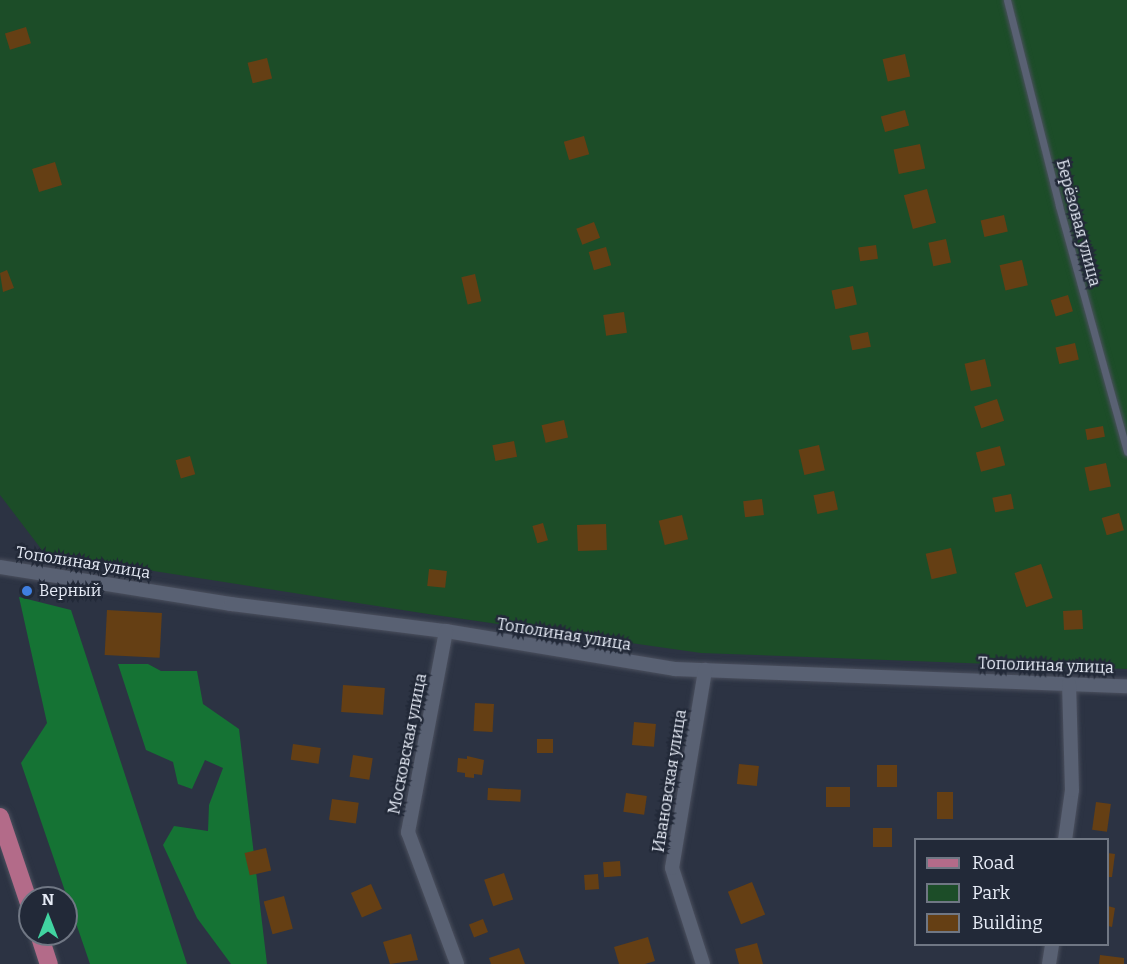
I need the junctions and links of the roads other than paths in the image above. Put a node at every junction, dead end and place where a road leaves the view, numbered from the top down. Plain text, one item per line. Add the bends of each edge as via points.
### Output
1 (1007, 0) edge
2 (1127, 452) edge
3 (0, 567) edge
4 (446, 631) junction
5 (705, 670) junction
6 (1070, 684) junction
7 (1127, 686) edge
8 (0, 817) edge
9 (1065, 838) edge
10 (23, 886) edge
11 (43, 946) edge
12 (1052, 946) edge
13 (49, 964) edge
14 (457, 964) edge
15 (703, 964) edge
16 (1049, 964) edge

1 - 2 lane, Берёзовая улица
3 - 4 street, Тополиная улица
4 - 5 street, Тополиная улица via 651,665
4 - 14 street, Московская улица via 408,832
5 - 6 street, Тополиная улица
5 - 15 street, Ивановская улица via 672,868
6 - 7 street, Тополиная улица
6 - 9 street via 1072,790
8 - 10 main road
11 - 13 main road
12 - 16 street

